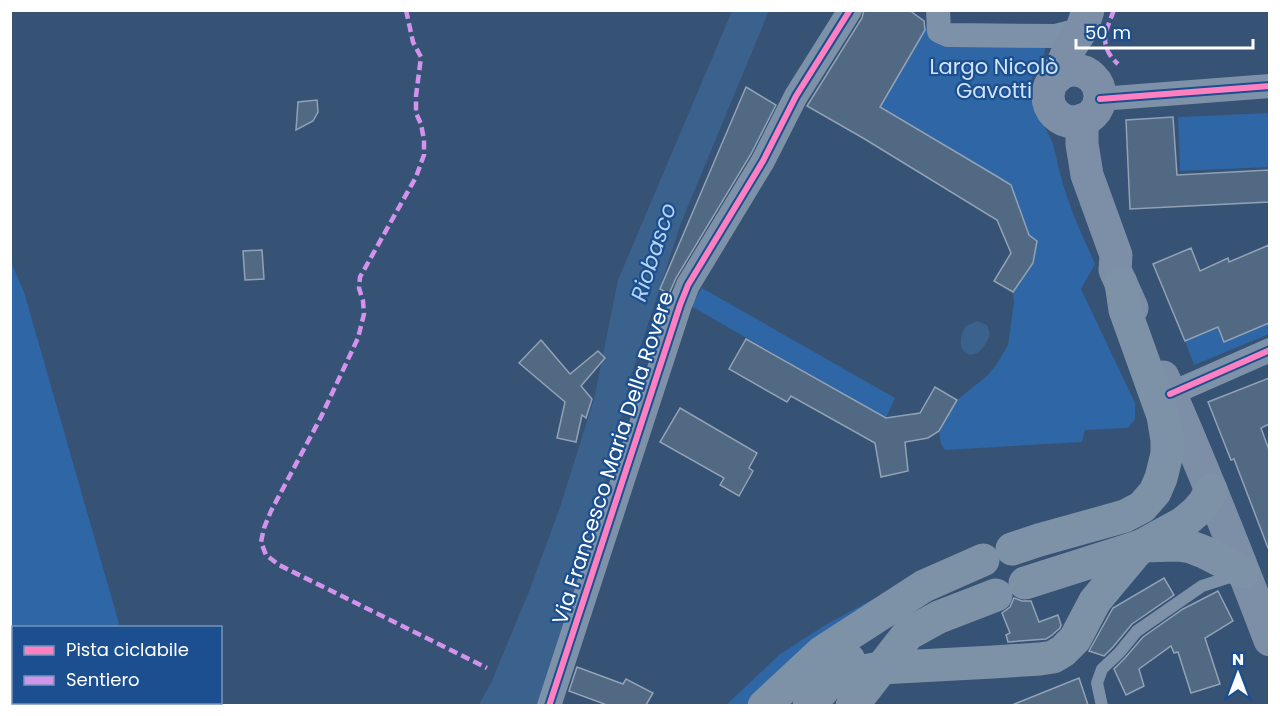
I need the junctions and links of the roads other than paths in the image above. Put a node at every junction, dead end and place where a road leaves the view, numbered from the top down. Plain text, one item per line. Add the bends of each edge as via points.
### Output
1 (850, 10) edge
2 (1085, 20) edge
3 (939, 21) edge
4 (1269, 86) edge
5 (1077, 98) junction
6 (1118, 277) junction
7 (1269, 350) edge
8 (1170, 394) junction
9 (1211, 490) junction
10 (1141, 546) junction
11 (1256, 591) edge
12 (898, 603) junction
13 (1269, 640) edge
14 (880, 668) junction
15 (836, 676) junction
16 (549, 705) edge
17 (764, 705) edge
18 (809, 705) edge
19 (852, 705) edge
20 (1102, 705) edge

1 - 16 street, Via Francesco Maria Della Rovere via 687,285
2 - 3 street via 1055,36 948,35
2 - 5 main road via 1069,50
4 - 5 street
5 - 6 main road via 1088,175 1116,255
6 - 8 main road
6 - 12 highway via 1125,310 1163,416 1167,454 1155,492 1142,507 1125,516 998,555 924,586
7 - 8 street
8 - 9 main road
9 - 10 highway via 1204,503 1183,523
9 - 11 main road
10 - 11 highway via 1179,545 1204,552
10 - 14 highway via 939,617 908,634
10 - 14 highway via 1095,601 1075,639 1053,657
11 - 13 main road
11 - 20 lane via 1202,586 1137,632 1102,669 1097,683
12 - 15 highway
12 - 17 highway via 822,651
14 - 15 highway
14 - 19 highway
15 - 18 highway

